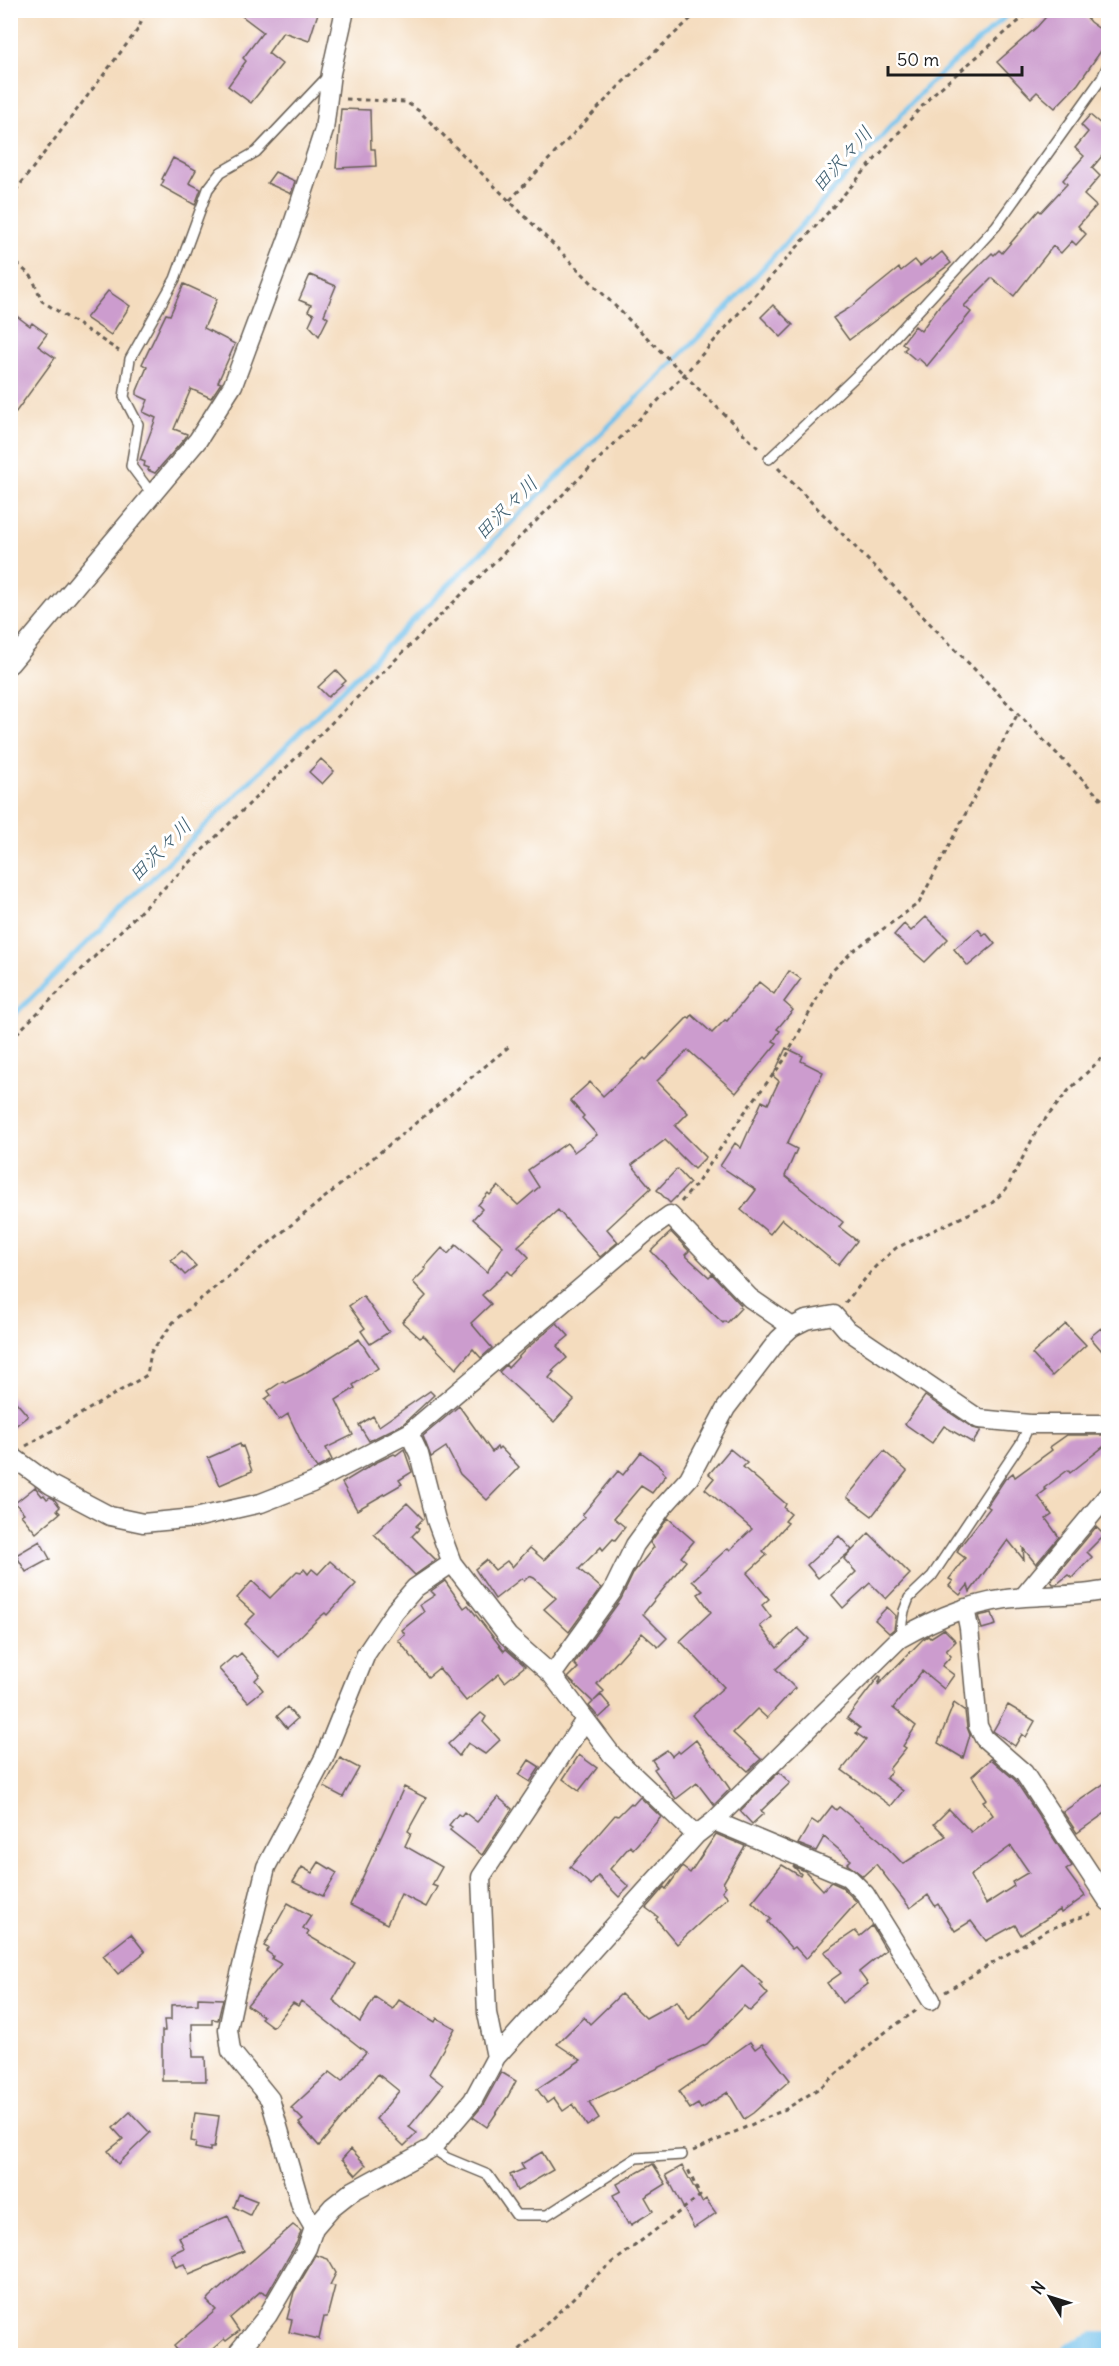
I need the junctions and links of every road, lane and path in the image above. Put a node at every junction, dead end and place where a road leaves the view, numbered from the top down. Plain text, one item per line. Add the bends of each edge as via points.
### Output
1 (145, 10) edge
2 (345, 10) edge
3 (700, 10) edge
4 (1032, 10) edge
5 (1108, 65) edge
6 (331, 73) junction
7 (329, 98) junction
8 (10, 198) edge
9 (510, 200) junction
10 (10, 257) edge
11 (130, 358) junction
12 (683, 376) junction
13 (769, 459) junction
14 (152, 494) junction
15 (10, 664) edge
16 (1018, 714) junction
17 (1108, 806) edge
18 (10, 1040) edge
19 (511, 1045) dead end
20 (1108, 1052) edge
21 (670, 1215) junction
22 (834, 1315) junction
23 (792, 1327) junction
24 (1030, 1424) junction
25 (1108, 1424) edge
26 (409, 1433) junction
27 (15, 1451) edge
28 (1108, 1495) edge
29 (452, 1563) junction
30 (1108, 1590) edge
31 (1023, 1597) junction
32 (964, 1608) junction
33 (899, 1639) junction
34 (552, 1675) junction
35 (585, 1720) junction
36 (714, 1821) junction
37 (696, 1835) junction
38 (1105, 1906) edge
39 (931, 2001) junction
40 (496, 2057) junction
41 (432, 2148) junction
42 (682, 2155) junction
43 (314, 2228) junction
44 (235, 2355) edge
45 (513, 2355) edge

1 - 8 path via 139,28
2 - 6 street
3 - 9 path via 623,82
4 - 12 path via 932,95
5 - 13 lane via 996,226 878,355
6 - 7 street
6 - 11 lane via 256,152 221,172 208,189 175,279
7 - 9 path via 406,102
7 - 14 street via 324,130 291,233 233,385 198,440
9 - 12 path
10 - 11 path via 32,277 42,301
11 - 14 lane via 124,397 138,424 131,466
12 - 13 path
12 - 18 path
13 - 16 path
14 - 15 street
16 - 17 path
16 - 21 path via 919,903 854,950 831,972 785,1059
19 - 27 path via 175,1320 151,1352 147,1375
20 - 22 path via 1069,1089 1038,1128 1007,1188 992,1203 896,1248
21 - 23 street via 750,1298
21 - 26 street
22 - 23 street
22 - 24 street via 846,1329 979,1419
23 - 34 street via 726,1408 689,1478 635,1545 612,1592
24 - 25 street
24 - 33 lane via 932,1576 909,1598
26 - 27 street via 312,1483 261,1503 195,1518 143,1522 110,1516 51,1485
26 - 29 street
28 - 31 street
29 - 34 street via 508,1636
29 - 43 street via 415,1588 394,1611 366,1654 324,1758 266,1867 228,2029 231,2051 270,2099 302,2206
30 - 31 street
31 - 32 street
32 - 33 street
32 - 38 street via 978,1726 984,1738 1024,1773
33 - 36 street
34 - 35 street
35 - 37 street via 612,1755
35 - 40 street via 481,1877 487,2013
36 - 37 street
36 - 39 street via 848,1877 865,1894
37 - 40 street
38 - 39 path via 1047,1930
39 - 42 path via 880,2036 821,2087 786,2109
40 - 41 street via 473,2100
41 - 42 lane via 488,2175 516,2215 547,2215 636,2158
41 - 43 street via 351,2192
42 - 45 path via 700,2196 600,2273
43 - 44 street via 307,2248 268,2315

